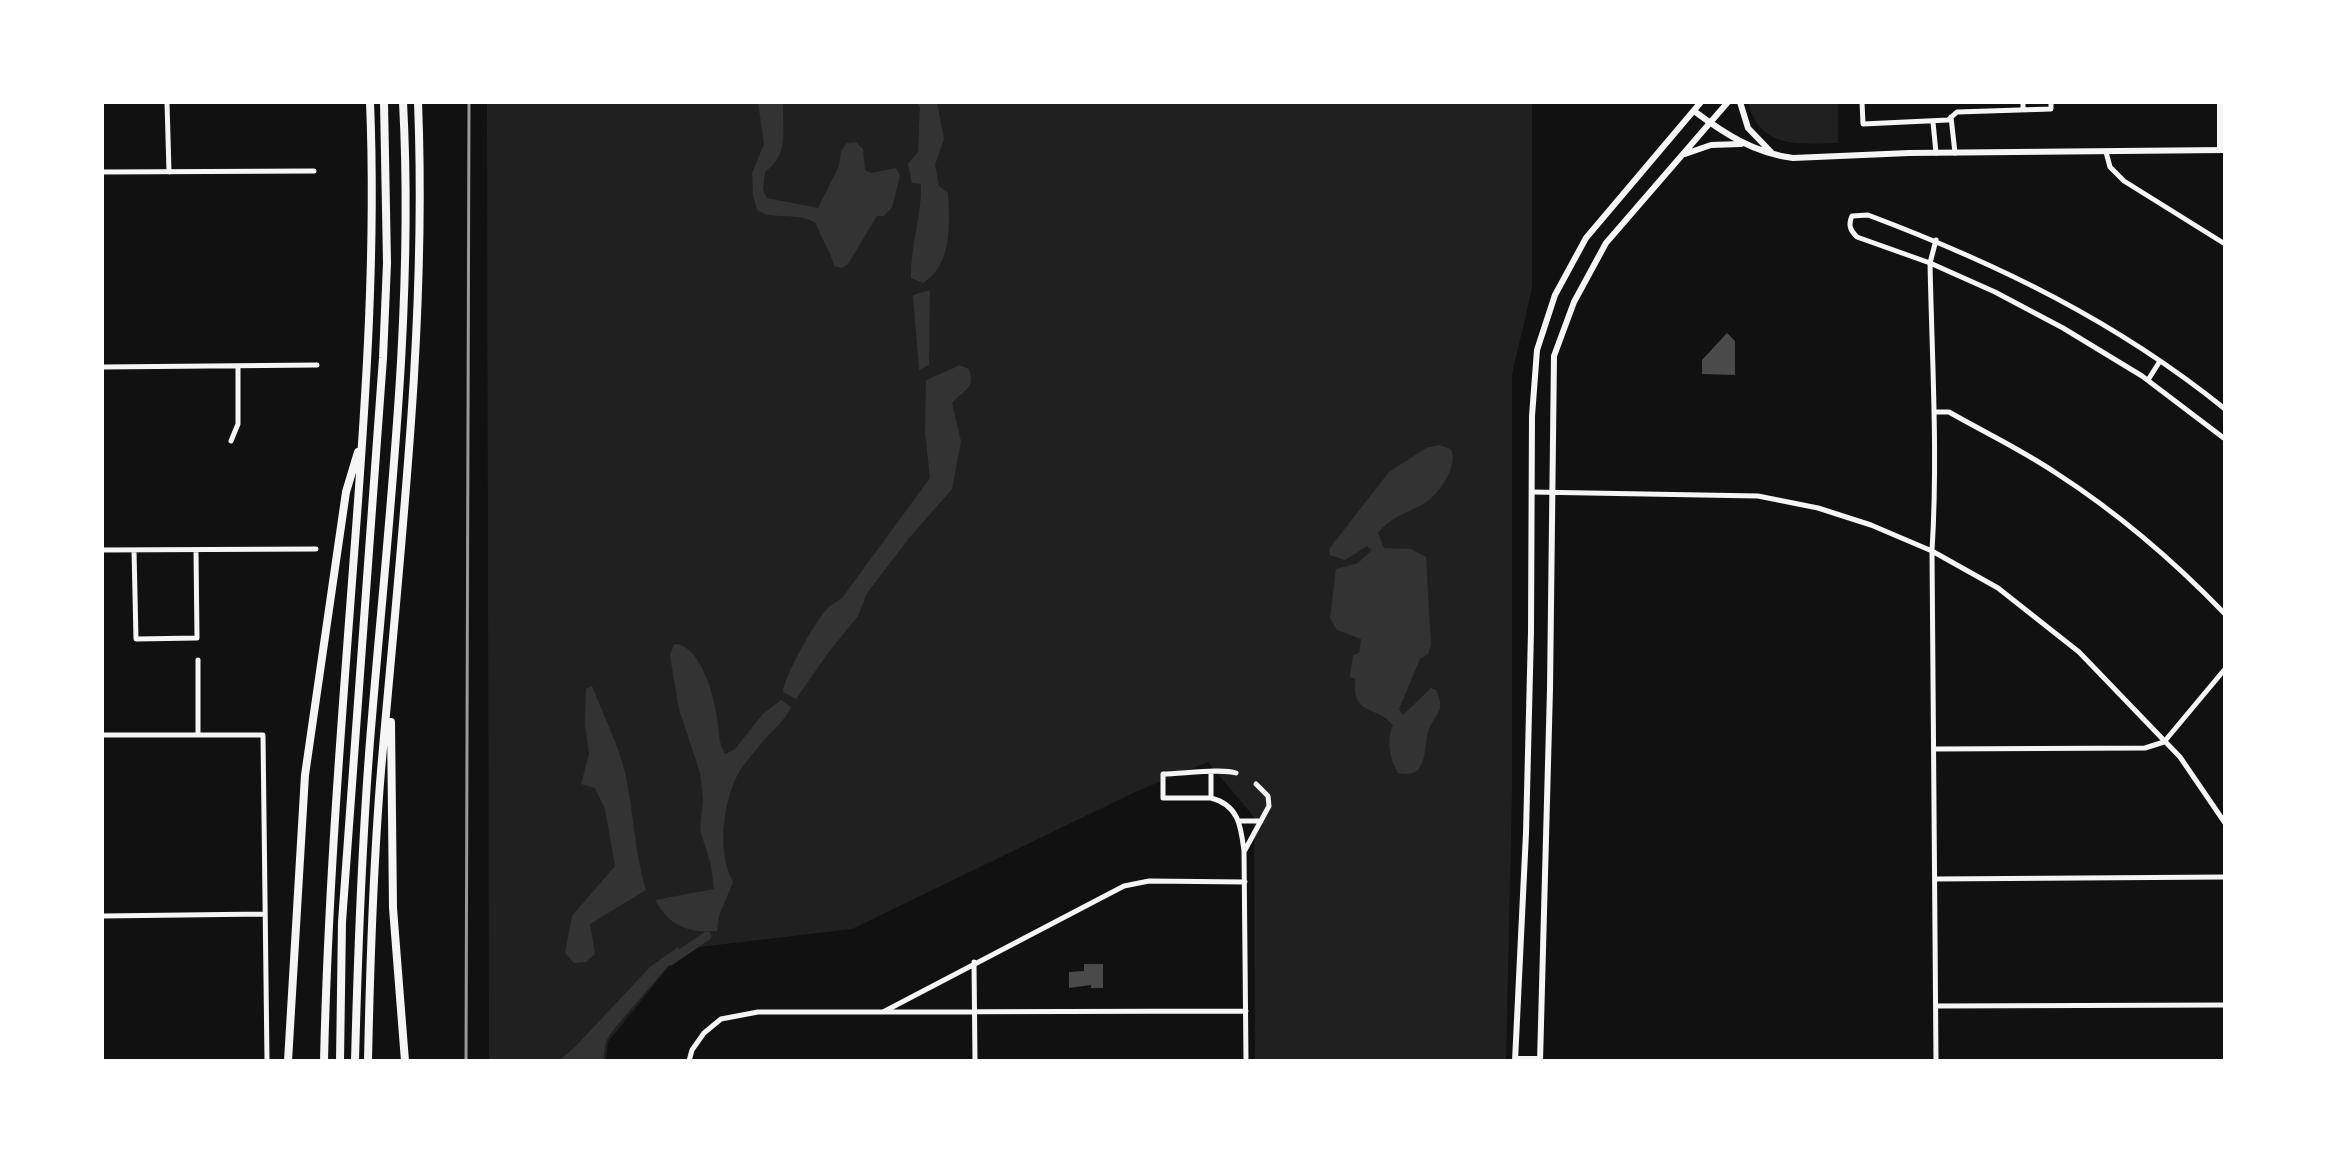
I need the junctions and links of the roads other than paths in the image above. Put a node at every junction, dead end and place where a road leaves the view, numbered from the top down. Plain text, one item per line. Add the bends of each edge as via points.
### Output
1 (167, 102) edge
2 (370, 102) edge
3 (384, 102) edge
4 (403, 102) edge
5 (418, 102) edge
6 (1701, 102) edge
7 (1728, 102) edge
8 (1740, 102) edge
9 (1862, 102) edge
10 (2023, 102) edge
11 (2051, 102) edge
12 (2220, 102) edge
13 (2023, 110) junction
14 (1694, 111) junction
15 (1951, 117) junction
16 (1933, 122) junction
17 (1710, 123) junction
18 (1744, 145) junction
19 (2223, 150) edge
20 (2106, 152) junction
21 (1936, 153) junction
22 (1955, 153) junction
23 (1682, 155) junction
24 (1774, 155) junction
25 (314, 171) dead end
26 (102, 172) edge
27 (169, 172) junction
28 (1936, 240) junction
29 (2225, 244) edge
30 (1930, 263) junction
31 (2160, 361) junction
32 (317, 365) dead end
33 (238, 366) junction
34 (102, 367) edge
35 (2147, 380) junction
36 (2225, 409) edge
37 (1936, 412) junction
38 (364, 432) junction
39 (2225, 439) edge
40 (231, 441) dead end
41 (1532, 492) junction
42 (1552, 492) junction
43 (316, 549) dead end
44 (102, 550) edge
45 (134, 550) junction
46 (196, 551) junction
47 (1932, 551) junction
48 (2225, 614) edge
49 (198, 660) dead end
50 (2225, 669) edge
51 (389, 694) junction
52 (198, 734) junction
53 (102, 735) edge
54 (2164, 742) junction
55 (1934, 749) junction
56 (1211, 773) junction
57 (1236, 773) dead end
58 (1256, 784) dead end
59 (1211, 798) junction
60 (1240, 821) junction
61 (1261, 821) junction
62 (2225, 823) edge
63 (1244, 851) junction
64 (2225, 877) edge
65 (1935, 879) junction
66 (1245, 882) junction
67 (264, 914) junction
68 (102, 916) edge
69 (974, 962) junction
70 (2225, 1005) edge
71 (1936, 1006) junction
72 (1246, 1011) junction
73 (883, 1012) junction
74 (975, 1013) junction
75 (1515, 1060) edge
76 (1540, 1060) edge
77 (267, 1061) edge
78 (288, 1061) edge
79 (324, 1061) edge
80 (340, 1061) edge
81 (355, 1061) edge
82 (368, 1061) edge
83 (405, 1061) edge
84 (689, 1061) edge
85 (975, 1061) edge
86 (1246, 1061) edge
87 (1936, 1061) edge

1 - 27 street
2 - 38 highway via 372,267
3 - 80 highway via 383,358 342,922
4 - 81 highway via 404,311 360,890
5 - 51 highway via 419,277
6 - 14 street
7 - 17 street
8 - 24 street via 1748,128
9 - 16 street via 1863,124
10 - 13 street
11 - 13 street via 2051,109
12 - 19 street
13 - 15 street via 1957,112
14 - 17 street
14 - 41 street via 1586,238 1555,295 1537,350
15 - 16 street
15 - 22 street
16 - 21 street
17 - 18 street
17 - 23 street
18 - 23 street via 1711,145
18 - 24 street
19 - 20 street
20 - 22 street
20 - 29 street via 2110,167 2124,181
21 - 22 street
21 - 24 street
23 - 42 street via 1606,243 1568,316 1554,356
25 - 27 street
26 - 27 street
28 - 30 street
28 - 30 street via 1868,215 1857,213 1849,222 1864,242
28 - 31 street via 2108,325
30 - 35 street via 2063,328
30 - 37 street
31 - 35 street
31 - 36 street
32 - 33 street
33 - 34 street
33 - 40 street via 238,424
35 - 39 street
37 - 47 street
37 - 48 street via 1949,412 2055,472 2141,535
38 - 78 highway via 346,492 305,775
38 - 79 highway via 327,918
41 - 42 street
41 - 75 street via 1526,833
42 - 47 street via 1758,496 1818,508
42 - 76 street
43 - 46 street
44 - 45 street
45 - 46 street
45 - 46 street via 136,639 197,638
47 - 54 street via 1998,588 2079,652
47 - 55 street
49 - 52 street
50 - 54 street
51 - 82 highway via 371,920
51 - 83 highway via 393,908
52 - 53 street
52 - 67 street via 263,735
54 - 55 street via 2145,748
54 - 62 street
55 - 65 street
56 - 57 street
56 - 59 street
56 - 59 street via 1163,774 1163,798
58 - 61 street via 1268,796
59 - 60 street
60 - 61 street
60 - 63 street
61 - 63 street
63 - 66 street
64 - 65 street
65 - 71 street
66 - 69 street via 1149,881 1124,886
66 - 72 street
67 - 68 street
67 - 77 street
69 - 73 street
69 - 74 street
70 - 71 street
71 - 87 street
72 - 74 street
72 - 86 street
73 - 74 street
73 - 84 street via 758,1012 721,1019 704,1033
74 - 85 street
75 - 76 street

